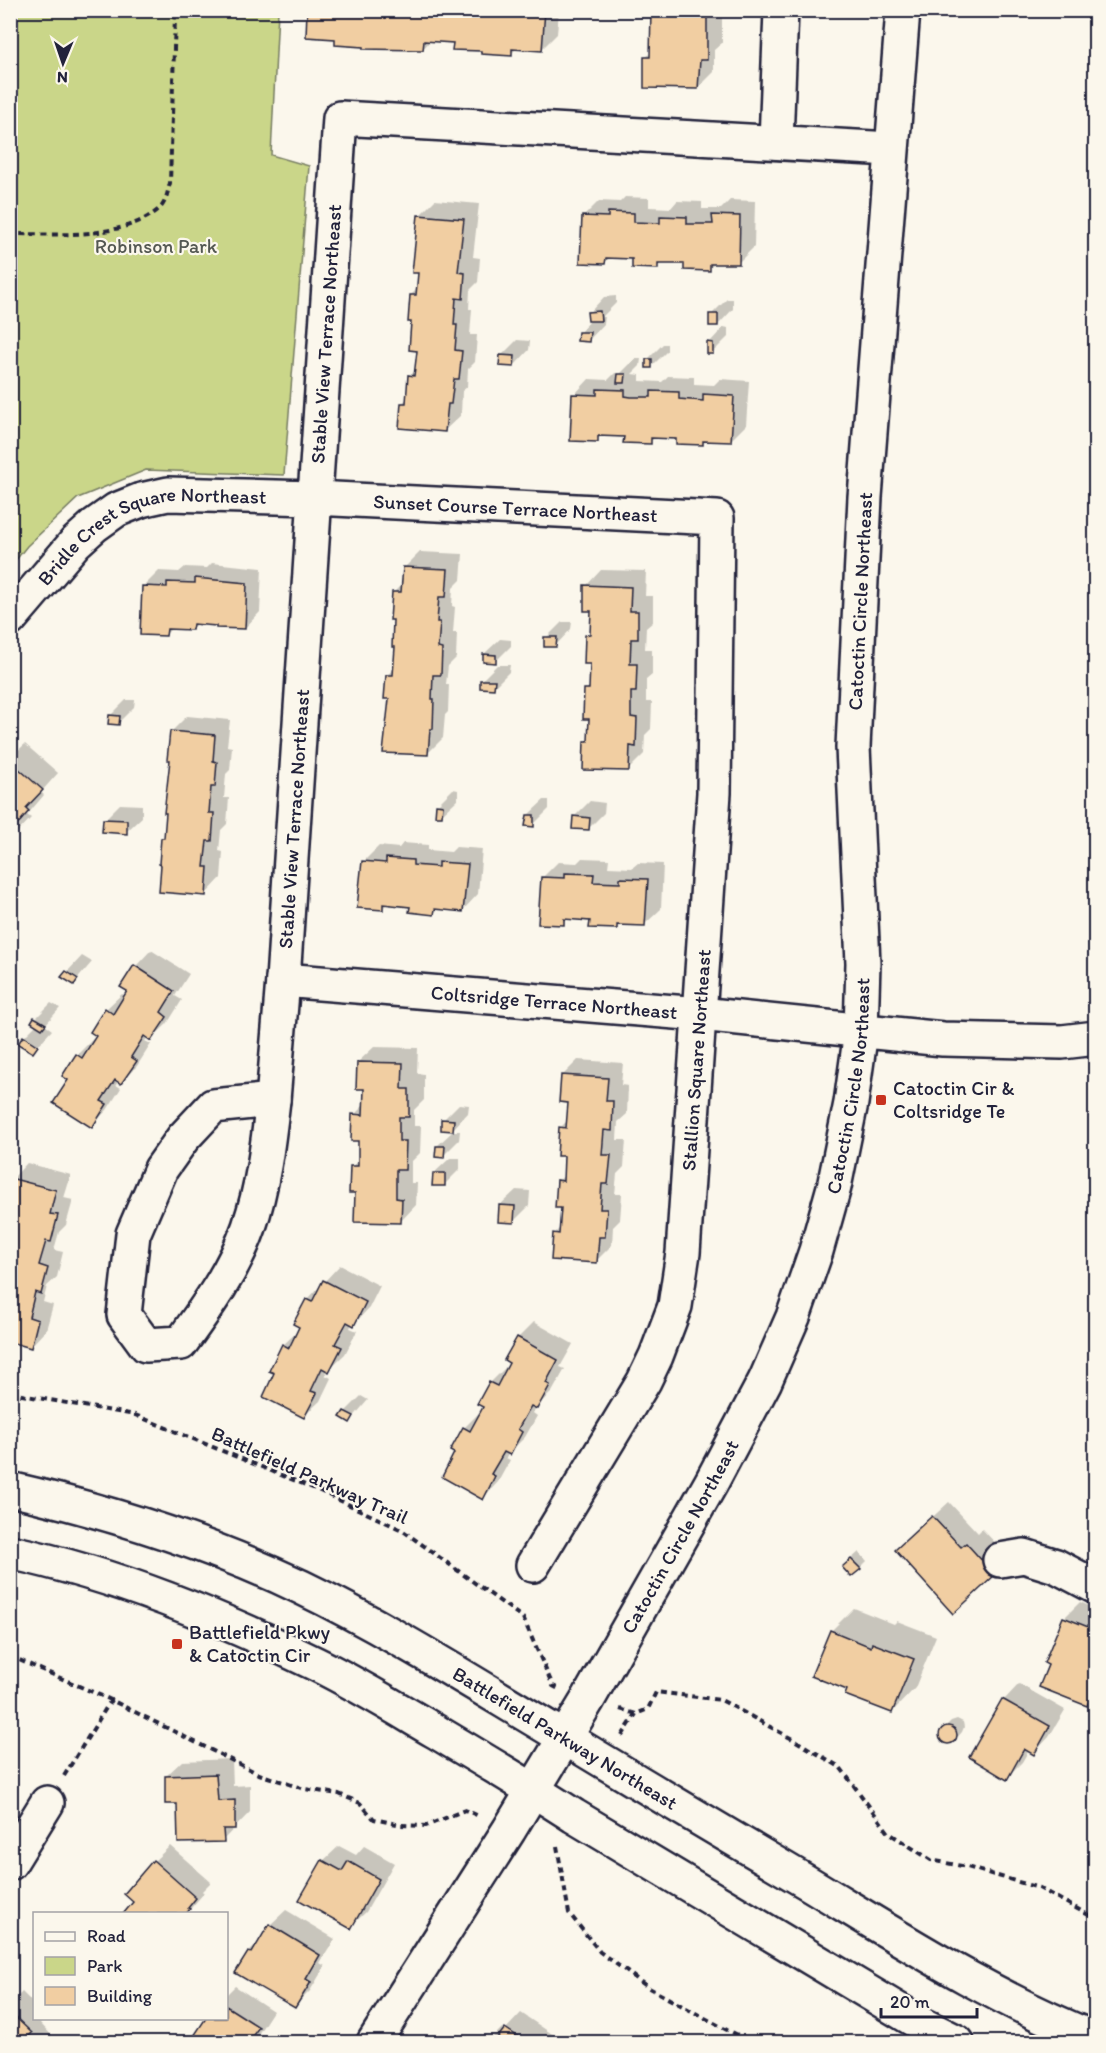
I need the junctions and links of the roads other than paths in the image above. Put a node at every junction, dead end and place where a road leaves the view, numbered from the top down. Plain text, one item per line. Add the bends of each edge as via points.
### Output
1 (781, 10) edge
2 (903, 10) edge
3 (776, 142) junction
4 (891, 149) junction
5 (314, 498) junction
6 (717, 518) joint
7 (10, 619) edge
8 (283, 980) junction
9 (700, 1014) junction
10 (861, 1031) junction
11 (1095, 1038) edge
12 (273, 1100) junction
13 (10, 1490) edge
14 (10, 1552) edge
15 (1000, 1560) dead end
16 (533, 1564) dead end
17 (1095, 1587) edge
18 (563, 1737) junction
19 (533, 1789) junction
20 (47, 1803) road end
21 (10, 1863) edge
22 (1095, 2039) edge
23 (374, 2043) edge
24 (957, 2043) edge

1 - 3 street
2 - 4 street, Catoctin Circle Northeast
3 - 4 street, Stable View Terrace Northeast
3 - 5 street, Stable View Terrace Northeast via 340,118
4 - 10 street, Catoctin Circle Northeast via 865,497 853,747 863,963
5 - 6 street, Sunset Course Terrace Northeast
5 - 7 street, Bridle Crest Square Northeast via 168,494 141,500 116,510 75,543
5 - 8 street, Stable View Terrace Northeast
6 - 9 street, Stallion Square Northeast via 714,793
8 - 9 street, Coltsridge Terrace Northeast
8 - 12 street, Stable View Terrace Northeast
9 - 10 street, Coltsridge Terrace Northeast
9 - 16 street, Stallion Square Northeast via 683,1253 675,1306 644,1381
10 - 11 street, Coltsridge Terrace Northeast via 943,1039 1062,1042
10 - 18 street, Catoctin Circle Northeast via 834,1187 793,1317 765,1381 711,1483
12 - 12 street, Stable View Terrace Northeast via 265,1167 254,1208 221,1285 181,1343 146,1345 124,1315 133,1234 161,1169 213,1106
13 - 18 street, Battlefield Parkway Northeast via 155,1529 300,1587 450,1667
14 - 19 street via 133,1587 307,1660
15 - 17 street via 1024,1556 1056,1566
18 - 19 street, Catoctin Circle Northeast
18 - 22 street, Battlefield Parkway Northeast via 932,1957 1057,2024
19 - 23 street, Catoctin Circle Northeast
19 - 24 street
20 - 21 street

